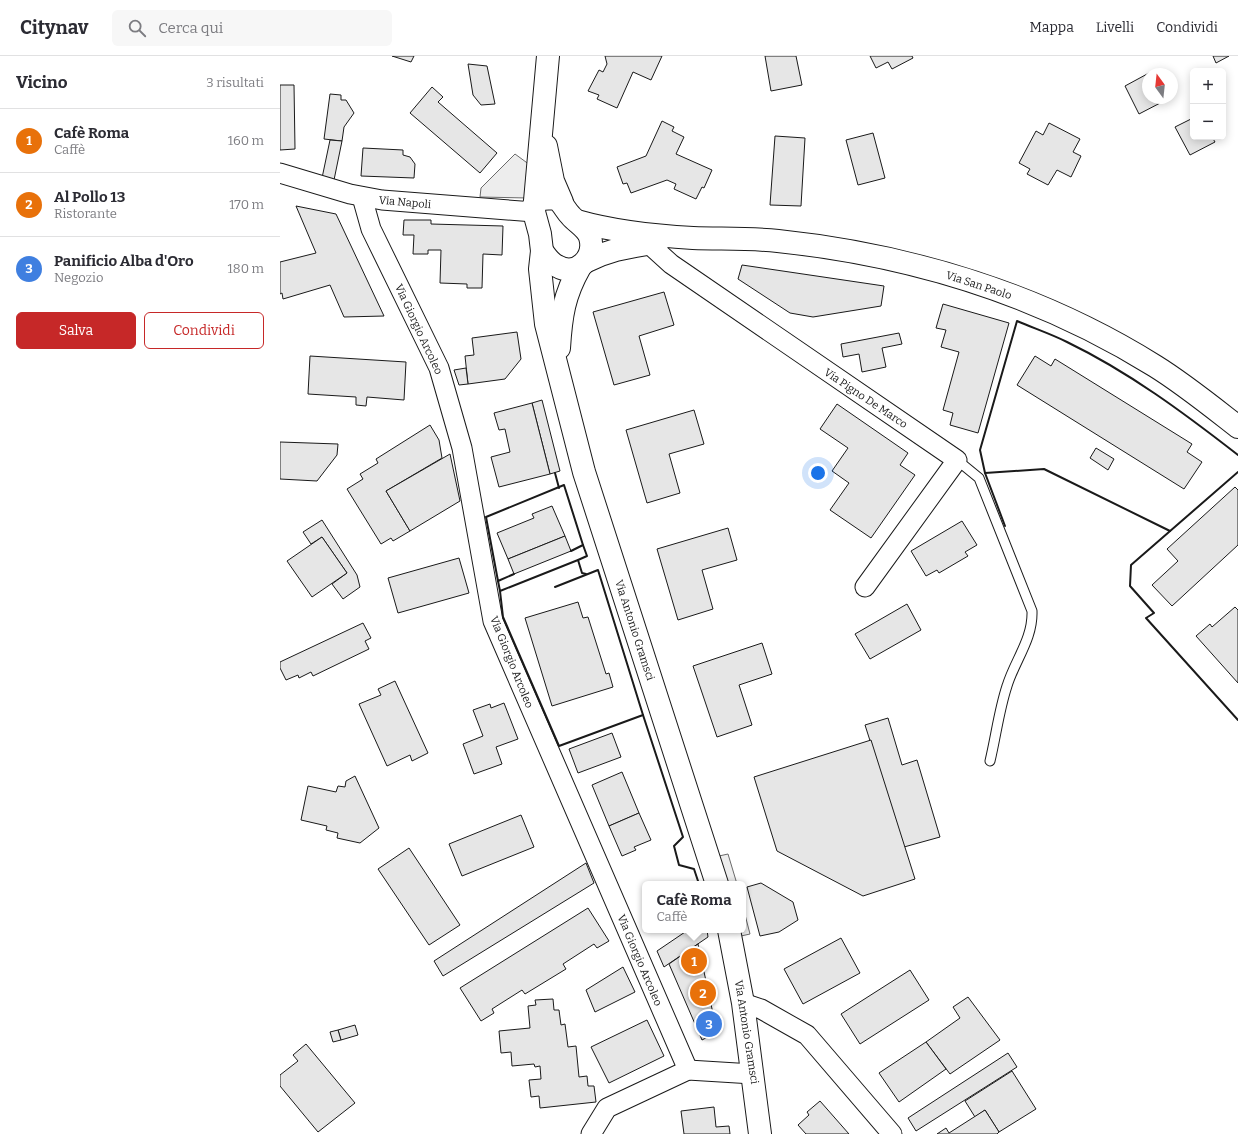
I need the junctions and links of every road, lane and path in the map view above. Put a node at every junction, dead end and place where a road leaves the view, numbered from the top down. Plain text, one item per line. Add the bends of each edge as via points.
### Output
1 (548, 56) edge
2 (541, 120) junction
3 (280, 172) edge
4 (362, 197) junction
5 (562, 202) junction
6 (534, 209) junction
7 (577, 221) junction
8 (687, 237) junction
9 (649, 244) junction
10 (542, 251) junction
11 (584, 264) junction
12 (558, 375) junction
13 (1238, 427) edge
14 (957, 460) junction
15 (865, 587) dead end
16 (990, 761) dead end
17 (716, 881) edge
18 (730, 933) edge
19 (744, 1003) junction
20 (688, 1070) junction
21 (754, 1074) junction
22 (591, 1134) edge
23 (760, 1134) edge
24 (892, 1134) edge

1 - 2 main road
2 - 5 main road via 553,181
2 - 6 main road, Via Antonio Gramsci
3 - 4 street, Via Napoli
4 - 6 street, Via Napoli
4 - 20 street, Via Giorgio Arcoleo via 371,230 439,368 462,448 493,621
5 - 6 main road via 547,197 540,199
5 - 7 main road via 570,216
6 - 10 main road, Via Antonio Gramsci
7 - 8 main road via 596,227
7 - 11 main road via 590,236 591,248
8 - 9 main road
8 - 13 main road, Via San Paolo via 776,241 833,249 902,262 1010,294 1107,338 1156,366
9 - 11 main road via 624,246
9 - 14 street, Via Pigno De Marco via 671,264
10 - 11 main road via 558,267 567,269
10 - 12 main road, Via Antonio Gramsci via 540,269 546,324
11 - 12 main road via 564,301 560,317
12 - 17 main road, Via Antonio Gramsci via 599,522
14 - 15 street
14 - 16 lane via 979,478 1032,611 1032,625 1028,638 1007,686
18 - 19 main road, Via Antonio Gramsci
19 - 21 main road, Via Antonio Gramsci
19 - 24 street via 761,1009 807,1035
20 - 21 street
20 - 22 street via 607,1108
21 - 23 main road, Via Antonio Gramsci

